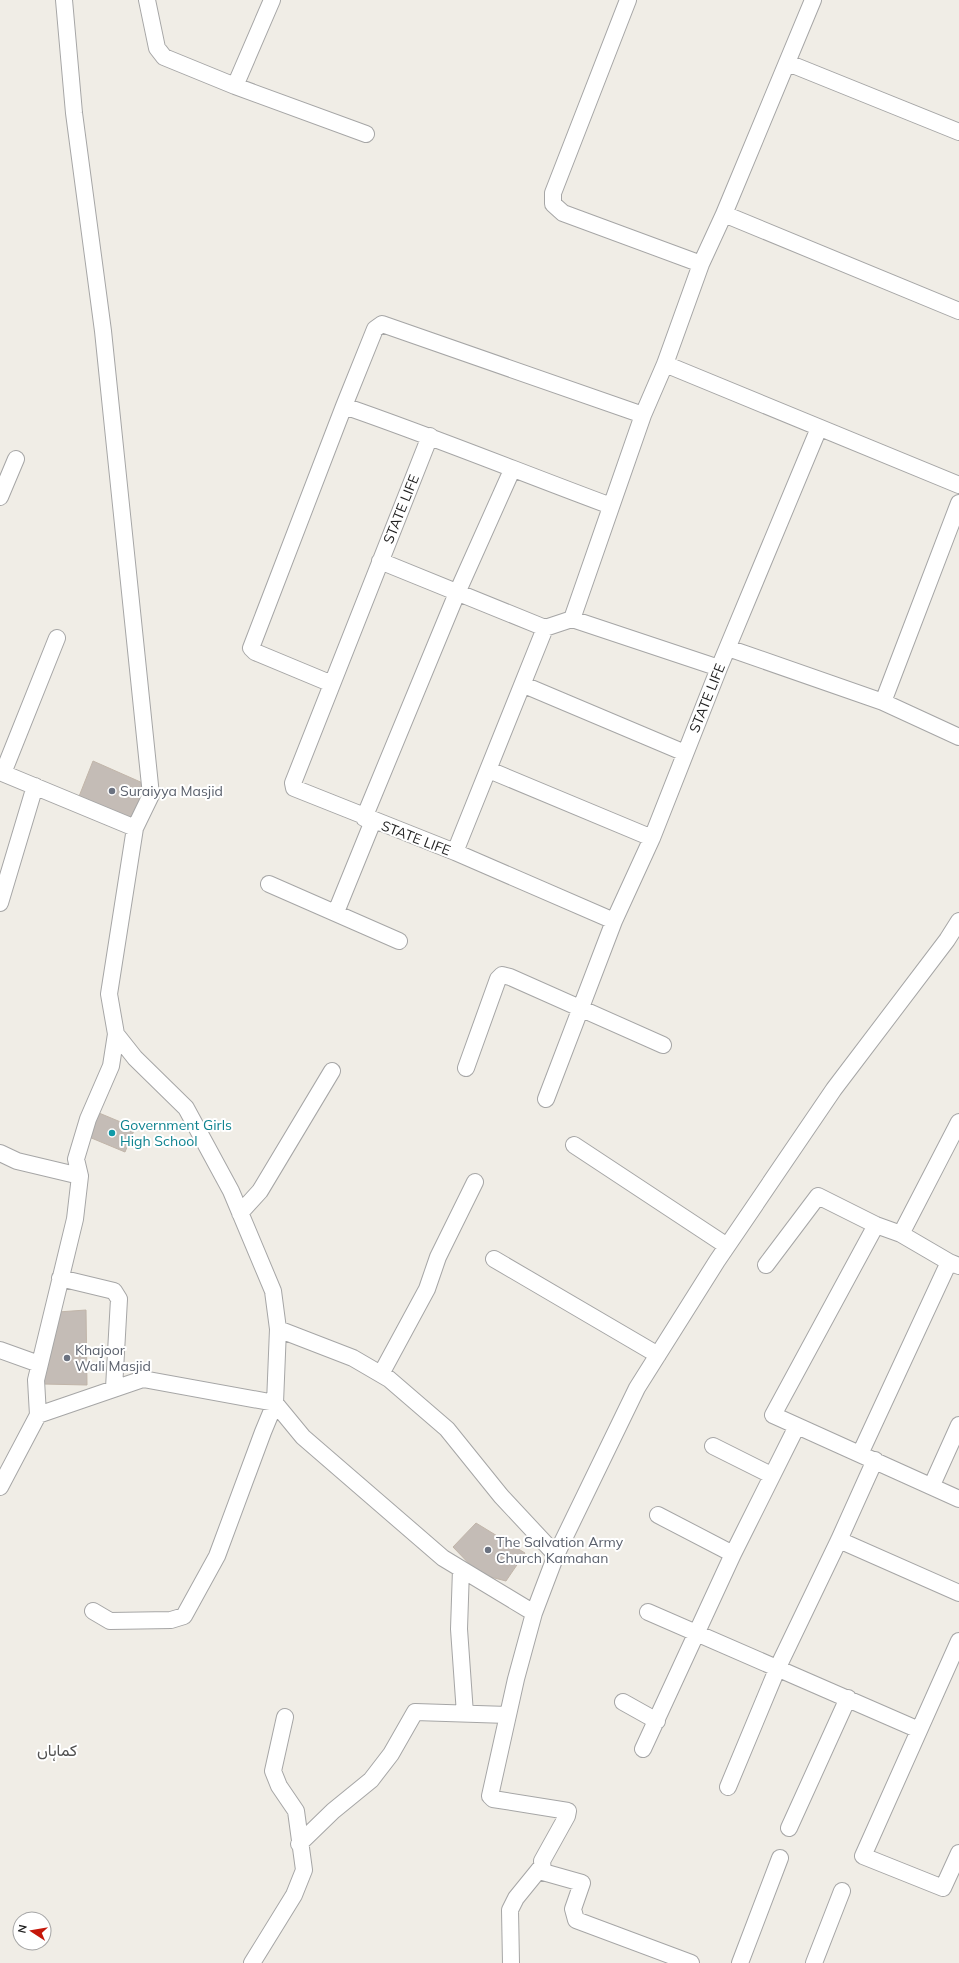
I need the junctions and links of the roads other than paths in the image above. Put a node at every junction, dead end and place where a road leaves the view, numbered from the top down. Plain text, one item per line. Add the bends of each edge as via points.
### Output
1 (64, 0) edge
2 (147, 0) edge
3 (272, 0) edge
4 (628, 0) edge
5 (813, 0) edge
6 (788, 63) junction
7 (236, 86) junction
8 (959, 132) edge
9 (366, 134) dead end
10 (724, 214) junction
11 (701, 264) junction
12 (959, 312) edge
13 (665, 364) junction
14 (344, 406) junction
15 (643, 415) junction
16 (818, 428) junction
17 (430, 436) junction
18 (16, 459) dead end
19 (512, 470) junction
20 (959, 485) edge
21 (0, 497) edge
22 (959, 503) edge
23 (611, 506) junction
24 (380, 562) junction
25 (457, 593) junction
26 (572, 619) junction
27 (545, 628) junction
28 (57, 638) dead end
29 (728, 648) junction
30 (719, 668) junction
31 (332, 684) junction
32 (524, 685) junction
33 (883, 702) junction
34 (959, 737) edge
35 (685, 753) junction
36 (489, 770) junction
37 (2, 772) edge
38 (35, 786) junction
39 (369, 819) junction
40 (135, 828) junction
41 (652, 838) junction
42 (455, 852) junction
43 (269, 884) dead end
44 (0, 903) edge
45 (336, 912) junction
46 (614, 921) junction
47 (959, 921) edge
48 (398, 941) dead end
49 (580, 1009) junction
50 (116, 1034) junction
51 (663, 1045) dead end
52 (466, 1068) dead end
53 (332, 1071) dead end
54 (546, 1099) dead end
55 (959, 1122) edge
56 (574, 1145) dead end
57 (0, 1153) edge
58 (80, 1176) junction
59 (475, 1182) dead end
60 (240, 1213) junction
61 (876, 1225) junction
62 (901, 1234) junction
63 (727, 1246) junction
64 (494, 1259) dead end
65 (954, 1264) edge
66 (766, 1265) dead end
67 (60, 1278) junction
68 (278, 1329) junction
69 (0, 1350) edge
70 (658, 1355) junction
71 (39, 1364) junction
72 (381, 1374) junction
73 (114, 1388) junction
74 (275, 1403) junction
75 (38, 1415) junction
76 (959, 1425) edge
77 (797, 1426) junction
78 (713, 1446) dead end
79 (860, 1454) junction
80 (875, 1460) junction
81 (771, 1475) junction
82 (0, 1486) edge
83 (932, 1486) junction
84 (959, 1499) edge
85 (658, 1515) dead end
86 (839, 1540) junction
87 (733, 1554) junction
88 (556, 1555) junction
89 (461, 1569) junction
90 (959, 1593) edge
91 (93, 1611) dead end
92 (648, 1612) dead end
93 (534, 1613) junction
94 (698, 1633) junction
95 (959, 1641) edge
96 (778, 1667) junction
97 (848, 1698) junction
98 (623, 1702) dead end
99 (465, 1714) junction
100 (508, 1715) junction
101 (285, 1717) dead end
102 (657, 1721) junction
103 (919, 1730) junction
104 (643, 1749) dead end
105 (728, 1787) dead end
106 (790, 1828) dead end
107 (299, 1844) junction
108 (959, 1853) edge
109 (780, 1858) dead end
110 (542, 1866) junction
111 (842, 1891) dead end
112 (252, 1963) edge
113 (511, 1963) edge
114 (691, 1963) edge
115 (740, 1963) edge
116 (814, 1963) edge

1 - 40 street via 74,113 103,330 151,795
2 - 7 street via 157,48 164,56
3 - 7 street
4 - 11 street via 553,193 553,204 563,213
5 - 6 street
6 - 8 street
6 - 10 street
7 - 9 street
10 - 11 street
10 - 12 street
11 - 13 street
13 - 15 street
13 - 16 street
14 - 15 street via 375,329 382,324
14 - 17 street
14 - 31 street via 251,648 255,652
15 - 23 street
16 - 20 street
16 - 29 street, STATE LIFE
17 - 19 street
17 - 24 street, STATE LIFE
18 - 21 street
19 - 23 street
19 - 25 street
22 - 33 street
23 - 26 street
24 - 25 street
24 - 31 street, STATE LIFE
25 - 27 street
25 - 39 street
26 - 27 street
26 - 30 street
27 - 32 street
28 - 37 street
29 - 30 street, STATE LIFE
29 - 33 street, STATE LIFE
30 - 35 street, STATE LIFE
31 - 39 street, STATE LIFE via 294,782 294,788
32 - 35 street
32 - 36 street
33 - 34 street, STATE LIFE
35 - 41 street, STATE LIFE
36 - 41 street
36 - 42 street
37 - 38 street
38 - 40 street
38 - 44 street
39 - 42 street, STATE LIFE
39 - 45 street
40 - 50 street via 109,994
41 - 46 street, STATE LIFE
42 - 46 street, STATE LIFE
43 - 45 street
45 - 48 street
46 - 49 street
47 - 63 street via 834,1089
49 - 51 street
49 - 52 street via 510,976 502,975 498,979
49 - 54 street
50 - 58 street via 111,1066 88,1119 76,1159
50 - 60 street via 135,1058 186,1108 231,1190
53 - 60 street via 260,1191
55 - 62 street
56 - 63 street
57 - 58 street via 17,1161
58 - 67 street via 75,1219
59 - 72 street via 438,1257 427,1290
60 - 68 street via 273,1291
61 - 62 street
61 - 66 street via 818,1196
61 - 77 street via 773,1415
62 - 65 street
63 - 70 street
64 - 70 street
65 - 79 street
67 - 71 street
67 - 73 street via 114,1291 119,1299
68 - 72 street via 353,1358
68 - 74 street
69 - 71 street
70 - 88 street via 637,1388
71 - 75 street via 36,1380
72 - 88 street via 447,1429 501,1496
73 - 74 street via 143,1380
73 - 75 street
74 - 89 street via 303,1437 443,1558
74 - 91 street via 217,1556 184,1616 170,1620 110,1621
75 - 82 street
76 - 83 street
77 - 79 street
77 - 81 street
78 - 81 street
79 - 80 street
80 - 83 street
80 - 86 street
81 - 87 street
83 - 84 street
85 - 87 street
86 - 90 street
86 - 96 street
87 - 94 street
88 - 93 street
89 - 93 street
89 - 99 street via 459,1629
92 - 94 street
93 - 100 street
94 - 96 street
94 - 102 street
95 - 103 street
96 - 97 street
96 - 105 street
97 - 103 street
97 - 106 street
98 - 102 street
99 - 100 street
99 - 107 street via 415,1712 391,1754 371,1780
100 - 110 street via 490,1796 493,1799 568,1811 542,1861
101 - 107 street via 272,1771 296,1811
102 - 104 street
103 - 108 street via 863,1856 943,1888
107 - 112 street via 304,1870 294,1895
109 - 115 street
110 - 113 street via 516,1898 510,1910
110 - 114 street via 544,1872 582,1883 573,1909 576,1920
111 - 116 street

